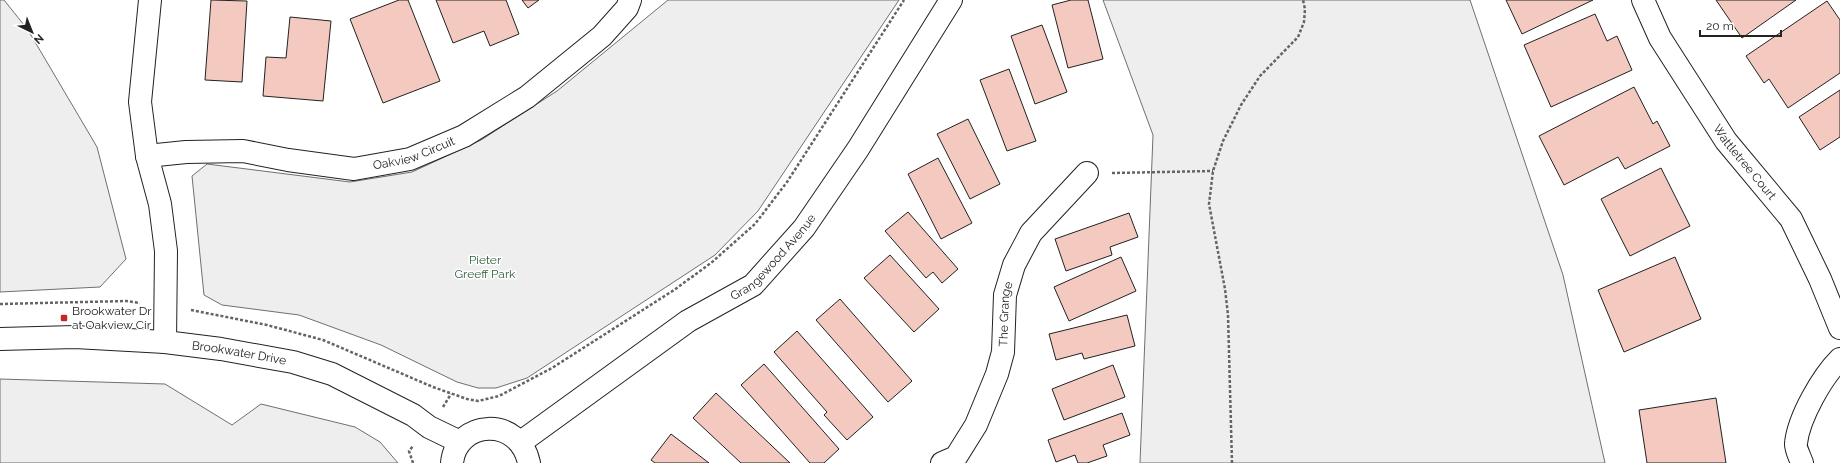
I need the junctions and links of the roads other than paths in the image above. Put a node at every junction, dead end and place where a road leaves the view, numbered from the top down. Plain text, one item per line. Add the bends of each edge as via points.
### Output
1 (150, 0) edge
2 (630, 0) edge
3 (951, 0) edge
4 (1643, 0) edge
5 (148, 156) junction
6 (1087, 173) road end
7 (1840, 328) edge
8 (0, 339) edge
9 (165, 342) junction
10 (1840, 359) edge
11 (460, 442) junction
12 (520, 442) junction
13 (956, 461) edge
14 (452, 463) edge
15 (529, 463) edge
16 (1802, 463) edge

1 - 5 street via 140,102
2 - 5 street, Oakview Circuit via 627,8 602,36 527,97 464,136 410,159 354,169 242,151
3 - 12 street, Grangewood Avenue via 858,149 804,228 753,284 688,321
4 - 7 street, Wattletree Court via 1660,38 1726,141 1791,219
5 - 9 street via 160,204 166,251
6 - 13 street, The Grange via 1031,233 1014,265 1005,295 1003,352 997,374 976,425
8 - 9 street, Brookwater Drive via 75,337
9 - 11 street, Brookwater Drive via 293,362 332,374
10 - 16 street via 1805,411 1795,444
11 - 12 street via 477,431 488,429 506,432
11 - 14 street
12 - 15 street

